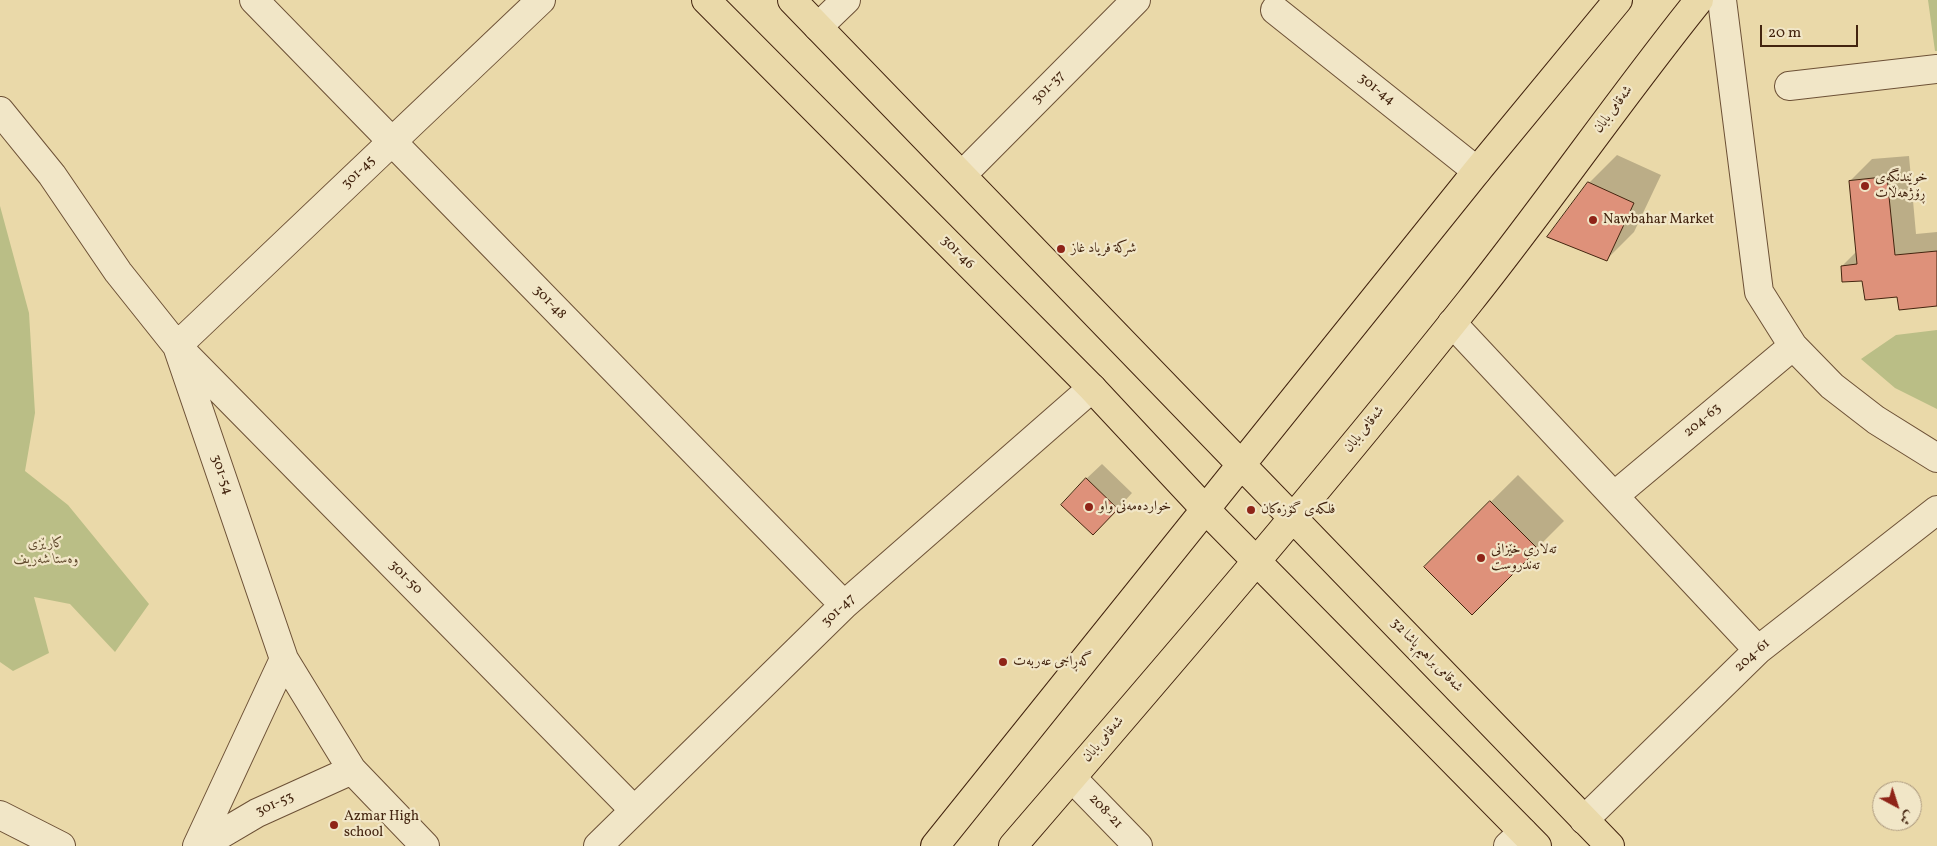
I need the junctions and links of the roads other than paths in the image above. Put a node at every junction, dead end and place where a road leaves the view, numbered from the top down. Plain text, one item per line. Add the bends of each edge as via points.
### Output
1 (254, 0) edge
2 (541, 0) edge
3 (706, 0) edge
4 (792, 0) edge
5 (846, 0) edge
6 (1136, 0) edge
7 (1699, 0) edge
8 (1722, 0) edge
9 (1615, 1) edge
10 (1275, 10) dead end
11 (818, 27) junction
12 (1937, 69) edge
13 (1789, 86) dead end
14 (0, 111) edge
15 (392, 142) junction
16 (1477, 170) junction
17 (962, 175) junction
18 (1452, 322) junction
19 (176, 346) junction
20 (1792, 346) junction
21 (1092, 388) junction
22 (1937, 458) edge
23 (1242, 465) junction
24 (1614, 496) junction
25 (1205, 509) junction
26 (1937, 510) edge
27 (1294, 519) junction
28 (1257, 562) junction
29 (844, 605) junction
30 (1758, 650) junction
31 (284, 660) junction
32 (352, 770) junction
33 (1072, 778) junction
34 (634, 810) junction
35 (0, 815) edge
36 (1584, 820) junction
37 (1522, 841) edge
38 (61, 846) edge
39 (197, 846) edge
40 (201, 846) edge
41 (425, 846) edge
42 (598, 846) edge
43 (935, 846) edge
44 (1013, 846) edge
45 (1138, 846) edge
46 (1610, 846) edge

1 - 15 street, 301-48
2 - 15 street, 301-45
3 - 21 main road, 301-46
4 - 11 main road
5 - 11 street
6 - 17 street, 301-37
7 - 18 main road, شەقامی بابان
8 - 20 street via 1759,292
9 - 16 main road
10 - 16 street, 301-44
11 - 17 main road
12 - 13 street
14 - 19 street, 301-54 via 52,175 118,272
15 - 19 street, 301-45
15 - 29 street, 301-48
16 - 23 main road
17 - 23 main road
18 - 24 street
18 - 27 main road, شەقامی بابان
19 - 31 street, 301-54
19 - 34 street, 301-50
20 - 22 street via 1832,386 1876,420
20 - 24 street, 204-63
21 - 25 main road, 301-46
21 - 29 street, 301-47
23 - 25 main road
23 - 27 main road, شەقامی براهیم پاشا 32
24 - 30 street
25 - 28 main road
25 - 43 main road
26 - 30 street, 204-61
27 - 28 main road, شەقامی بابان
27 - 36 main road, شەقامی براهیم پاشا 32
28 - 33 main road, شەقامی بابان
28 - 37 main road
29 - 34 street, 301-47
30 - 36 street, 204-61
31 - 32 street, 301-54
31 - 39 street
32 - 40 street, 301-53 via 257,813
32 - 41 street, 301-54
33 - 44 main road, شەقامی بابان
33 - 45 street, 208-21
34 - 42 street, 301-47
35 - 38 street
36 - 46 main road, شەقامی براهیم پاشا 32

